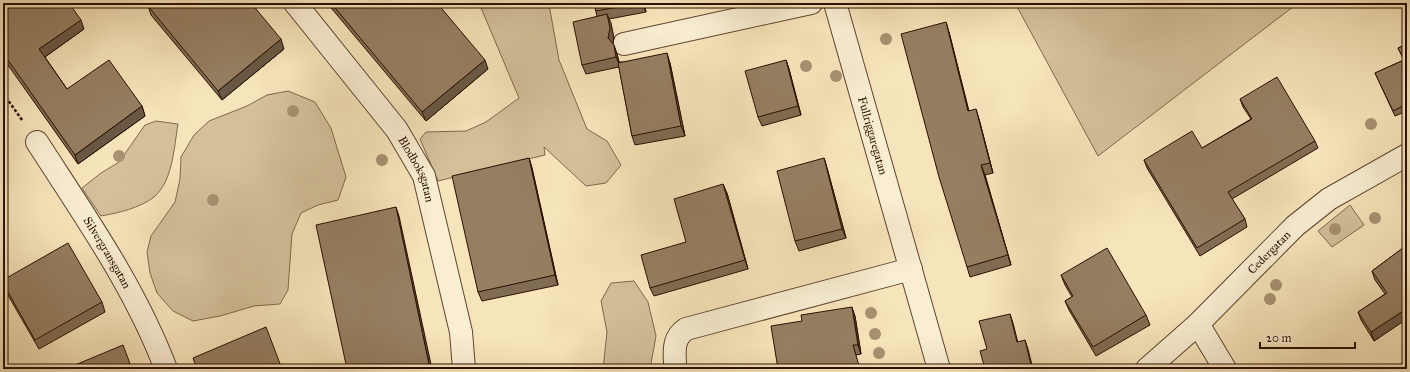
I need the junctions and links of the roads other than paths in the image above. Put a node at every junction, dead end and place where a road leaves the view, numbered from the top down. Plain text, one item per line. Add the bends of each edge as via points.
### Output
1 (295, 3) edge
2 (811, 3) edge
3 (835, 3) edge
4 (624, 44) dead end
5 (37, 142) road end
6 (1407, 155) edge
7 (911, 269) junction
8 (1198, 324) junction
9 (675, 362) dead end
10 (166, 369) edge
11 (464, 369) edge
12 (939, 369) edge
13 (1147, 369) edge
14 (1225, 369) edge

1 - 11 street, Blodboksgatan via 397,130 424,176 461,332
2 - 4 street
3 - 7 street, Fullriggaregatan
5 - 10 street, Silvergransgatan via 117,266 145,318
6 - 8 street, Cedergatan via 1329,199 1295,226
7 - 9 street via 686,329 676,342
7 - 12 street, Fullriggaregatan
8 - 13 street, Cedergatan
8 - 14 street

